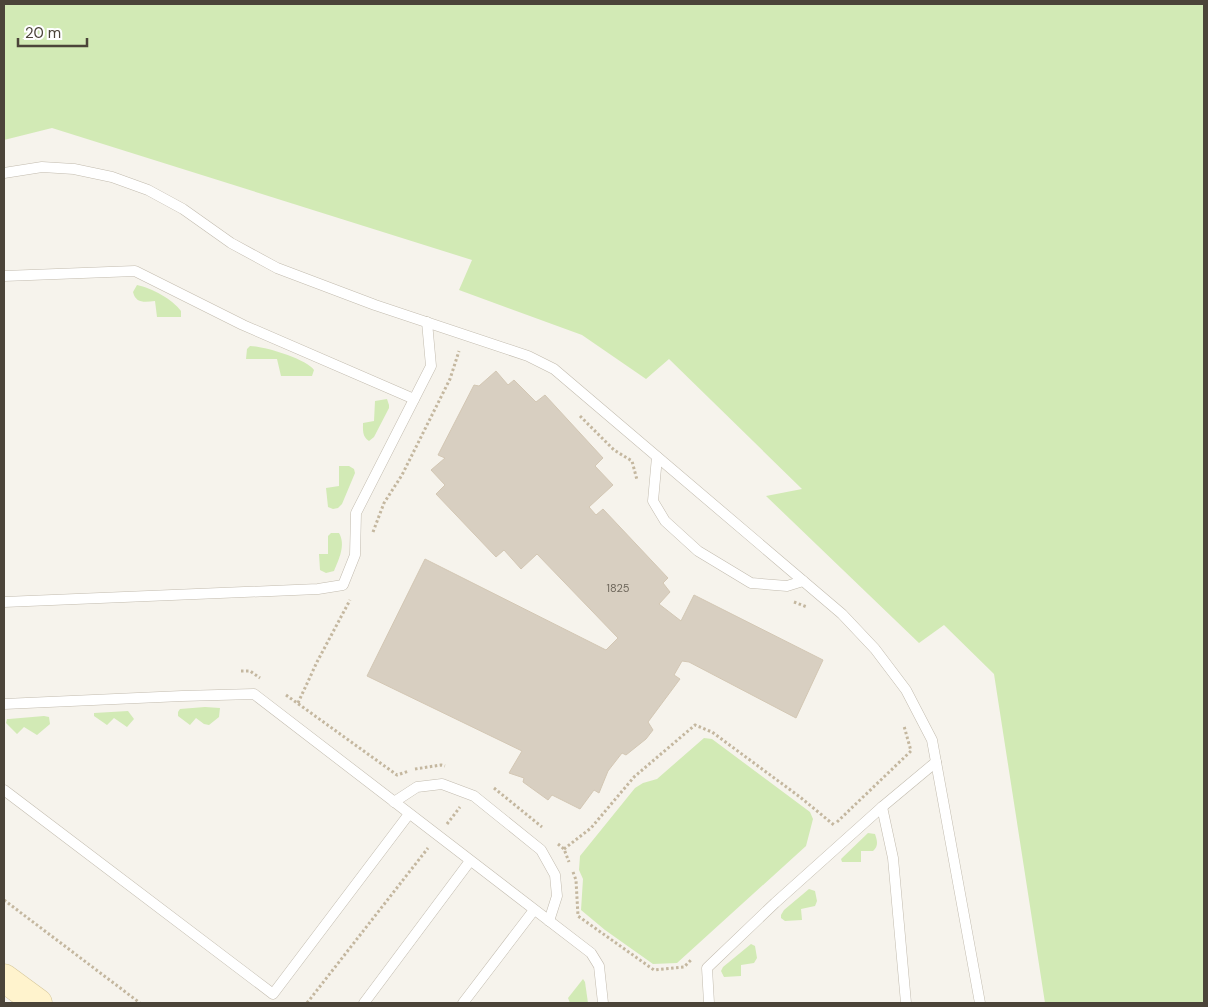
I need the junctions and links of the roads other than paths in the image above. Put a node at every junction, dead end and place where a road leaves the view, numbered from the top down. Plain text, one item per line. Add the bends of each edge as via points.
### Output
1 (4, 173) edge
2 (4, 276) edge
3 (427, 322) junction
4 (414, 399) junction
5 (657, 457) junction
6 (803, 581) junction
7 (4, 602) edge
8 (4, 704) edge
9 (936, 762) junction
10 (4, 790) edge
11 (394, 802) junction
12 (882, 807) junction
13 (409, 814) junction
14 (470, 860) junction
15 (534, 910) junction
16 (549, 921) junction
17 (4, 978) edge
18 (38, 1003) edge
19 (364, 1003) edge
20 (463, 1003) edge
21 (603, 1003) edge
22 (709, 1003) edge
23 (906, 1003) edge
24 (980, 1003) edge

1 - 3 lane via 42,167 74,169 112,177 148,190 183,209 231,243 277,268
2 - 4 lane via 135,271 243,325
3 - 4 lane via 430,366
3 - 5 lane via 528,356 554,369
4 - 7 lane via 356,513 355,555 343,585
5 - 6 lane
5 - 6 lane via 653,501 665,521 698,551 751,583 787,586
6 - 9 lane via 842,614 875,649 906,690 932,740
8 - 11 lane via 254,694
9 - 12 lane
9 - 24 lane
10 - 13 lane via 273,994
11 - 13 lane
11 - 16 lane via 417,787 442,784 474,796 541,850 555,875 557,896
12 - 22 lane via 707,968
12 - 23 lane via 894,858
13 - 14 lane
14 - 15 lane
14 - 19 lane
15 - 16 lane
15 - 20 lane
16 - 21 lane via 595,959 599,966
17 - 18 main road

